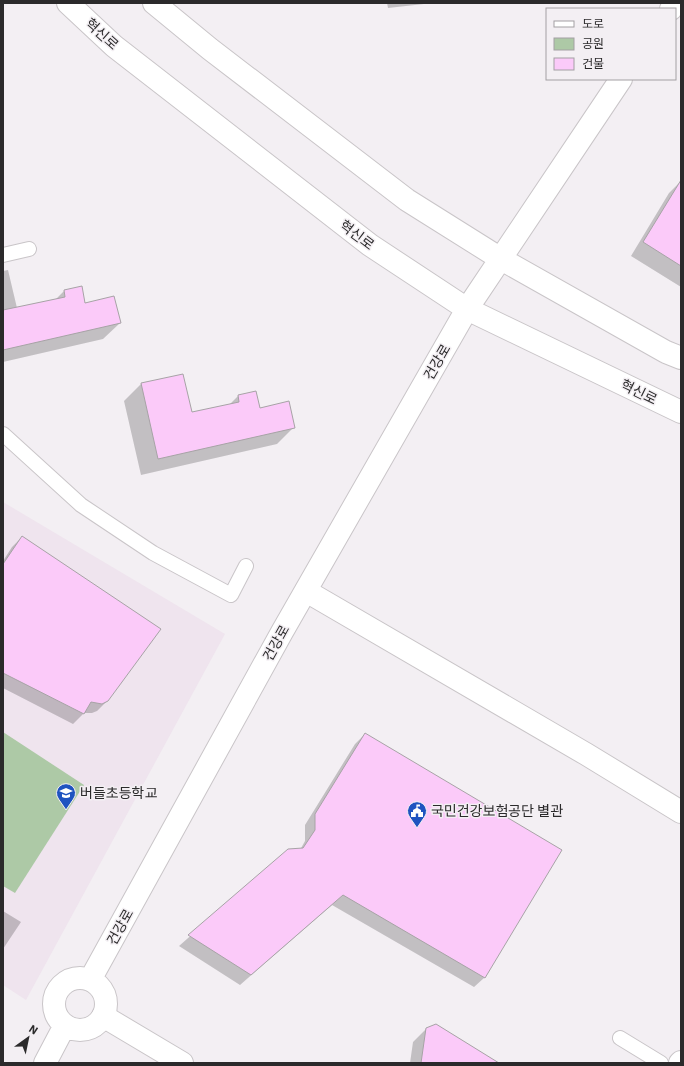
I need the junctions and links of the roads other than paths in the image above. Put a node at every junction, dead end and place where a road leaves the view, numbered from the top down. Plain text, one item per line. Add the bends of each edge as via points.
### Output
1 (68, 3) edge
2 (154, 3) edge
3 (620, 80) edge
4 (29, 249) dead end
5 (3, 255) edge
6 (501, 259) junction
7 (467, 309) junction
8 (681, 358) edge
9 (681, 412) edge
10 (3, 434) edge
11 (246, 566) dead end
12 (306, 591) junction
13 (681, 812) edge
14 (90, 980) junction
15 (102, 1016) junction
16 (65, 1025) junction
17 (620, 1038) dead end
18 (44, 1063) edge
19 (182, 1063) edge
20 (661, 1063) edge

1 - 7 street, 혁신로 via 114,46 370,245
2 - 6 street via 407,200
3 - 6 street
4 - 5 lane
6 - 7 street, 건강로
6 - 8 street
7 - 9 street, 혁신로
7 - 12 street, 건강로
10 - 11 lane via 81,505 166,560 231,595
12 - 13 street
12 - 14 street, 건강로
14 - 15 street via 103,992 106,1000
14 - 16 street via 74,978 59,987 54,1003 58,1019
15 - 16 street via 93,1025 81,1030
15 - 19 street
16 - 18 street
17 - 20 lane

